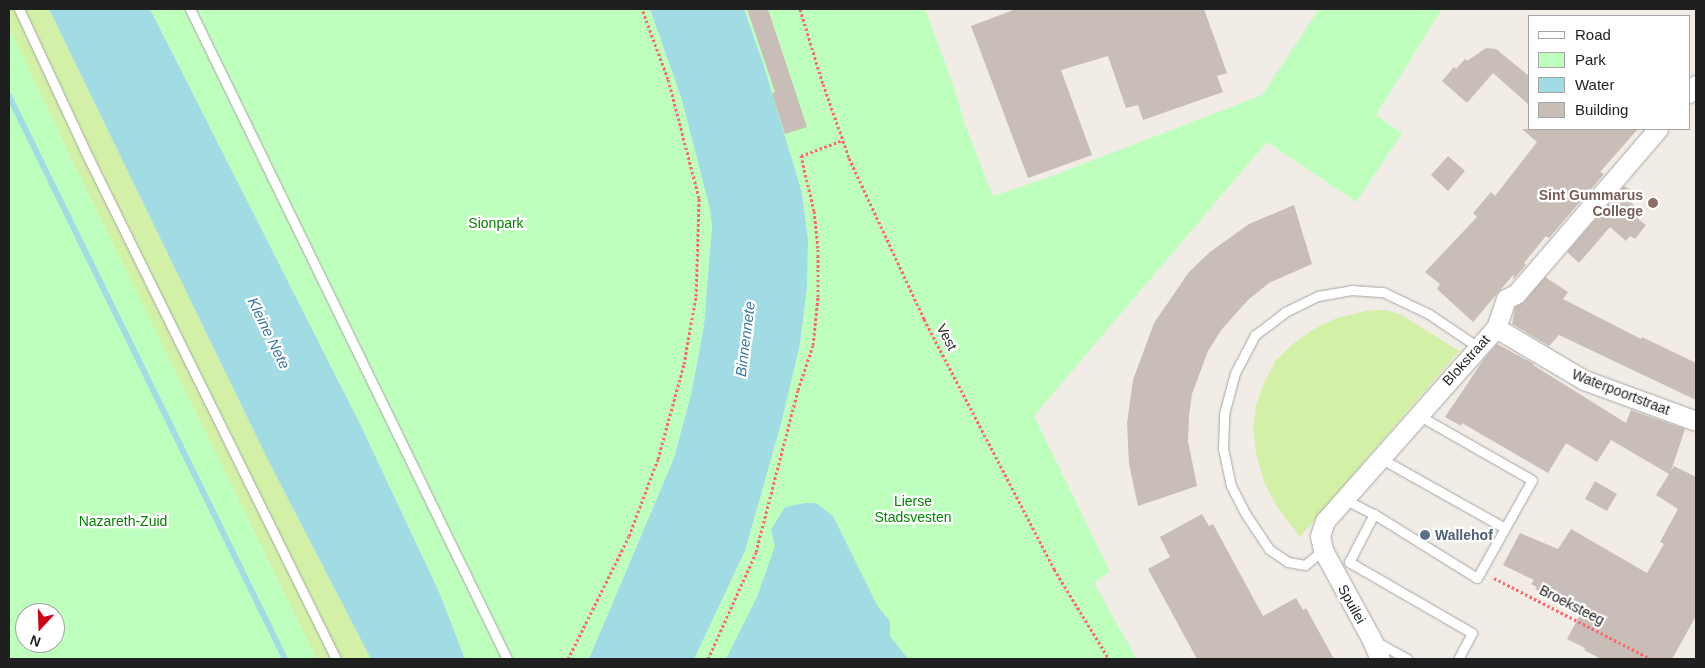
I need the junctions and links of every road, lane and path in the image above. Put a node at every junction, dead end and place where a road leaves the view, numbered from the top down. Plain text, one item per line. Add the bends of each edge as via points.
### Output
1 (19, 9) edge
2 (190, 9) edge
3 (642, 9) edge
4 (800, 9) edge
5 (1657, 130) edge
6 (843, 140) junction
7 (1496, 328) junction
8 (1478, 347) junction
9 (1418, 414) junction
10 (1696, 421) edge
11 (1380, 458) junction
12 (1344, 498) junction
13 (1374, 514) junction
14 (1503, 527) junction
15 (1322, 550) junction
16 (1482, 572) junction
17 (1372, 640) junction
18 (336, 659) edge
19 (507, 659) edge
20 (568, 659) edge
21 (708, 659) edge
22 (1109, 659) edge
23 (1380, 659) edge
24 (1407, 659) edge
25 (1458, 659) edge
26 (1652, 659) edge

1 - 18 lane via 98,177
2 - 19 lane
3 - 20 path via 668,79 699,198 696,296 684,364 658,459 629,536
4 - 6 path, Vest
5 - 7 street, Blokstraat via 1516,294 1506,299
6 - 21 path via 801,156 814,211 818,248 818,297 813,345 798,390 756,552
6 - 22 path, Vest via 924,319 1054,569
7 - 8 street, Blokstraat
7 - 10 street, Waterpoortstraat via 1584,380
8 - 9 street, Blokstraat
8 - 15 lane via 1429,314 1383,292 1351,290 1318,296 1285,312 1255,335 1235,373 1224,414 1223,449 1231,486 1269,549 1288,562 1305,565
9 - 11 street, Blokstraat
9 - 14 lane via 1532,480
11 - 12 street, Blokstraat
11 - 14 lane
12 - 13 lane
12 - 15 street, Blokstraat via 1322,528
13 - 16 lane via 1477,578
13 - 25 lane via 1348,562 1472,634
14 - 16 lane
15 - 17 street, Spuilei
16 - 26 path, Broeksteeg
17 - 23 street, Spuilei
17 - 24 lane

